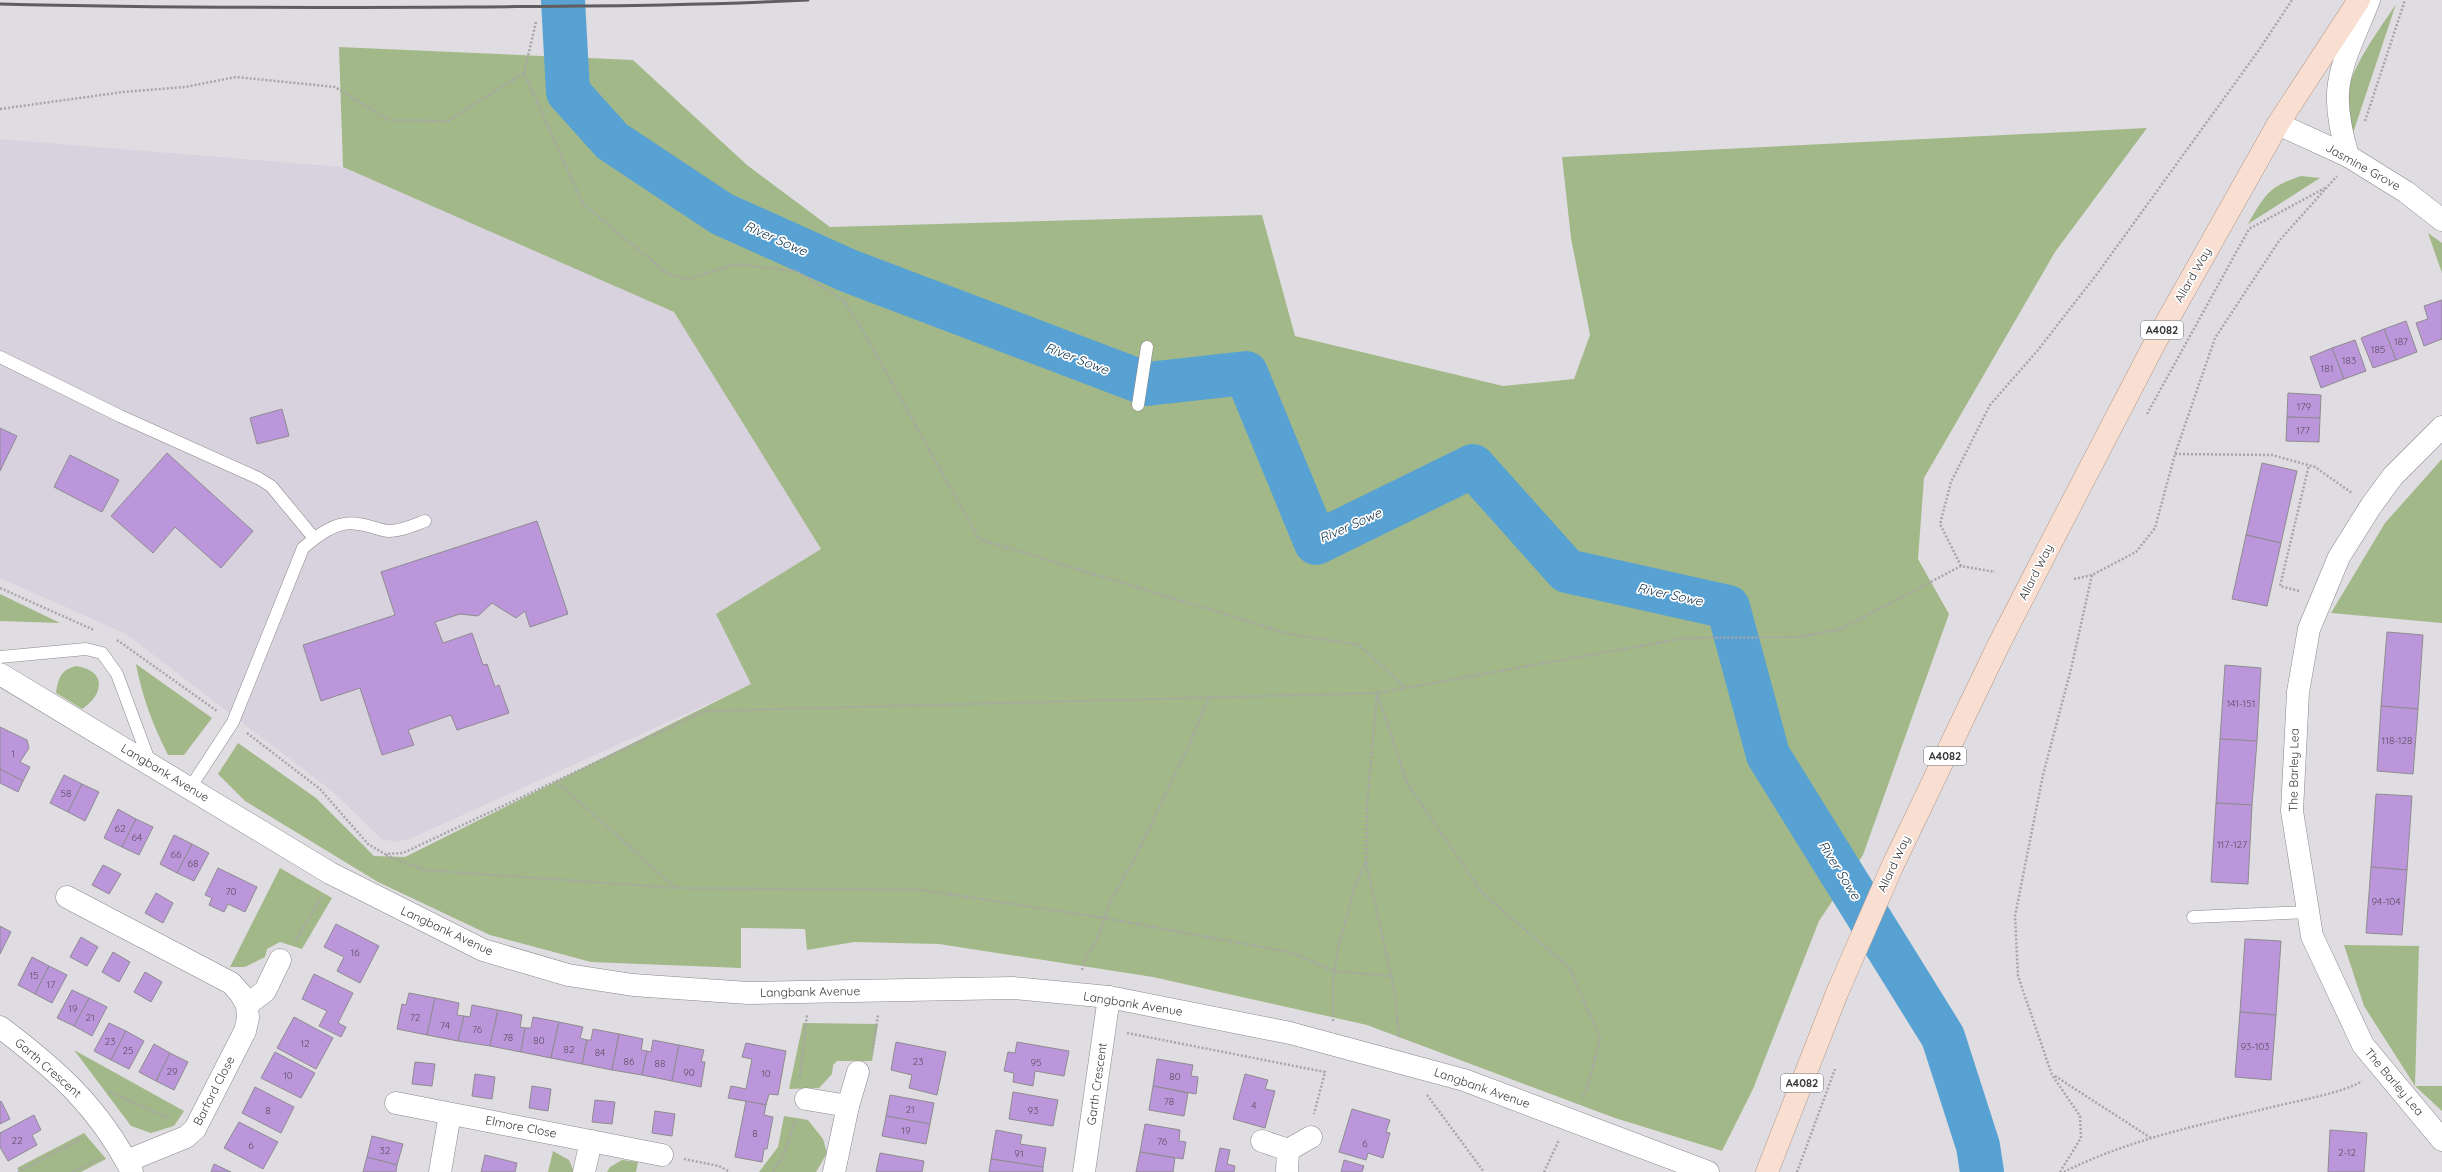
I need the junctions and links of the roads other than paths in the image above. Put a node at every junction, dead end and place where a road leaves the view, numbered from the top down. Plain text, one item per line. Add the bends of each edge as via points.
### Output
1 (2359, 0) edge
2 (2370, 0) edge
3 (2278, 124) junction
4 (2349, 157) junction
5 (2442, 220) edge
6 (1147, 347) dead end
7 (0, 357) edge
8 (1138, 404) dead end
9 (2442, 427) edge
10 (425, 521) dead end
11 (314, 538) junction
12 (0, 657) edge
13 (0, 674) edge
14 (150, 763) junction
15 (190, 788) junction
16 (68, 897) dead end
17 (2308, 912) junction
18 (2193, 917) dead end
19 (280, 960) road end
20 (1109, 997) junction
21 (247, 1005) junction
22 (0, 1027) edge
23 (858, 1072) road end
24 (806, 1099) dead end
25 (396, 1103) dead end
26 (848, 1106) junction
27 (450, 1114) junction
28 (1311, 1136) road end
29 (2442, 1140) edge
30 (591, 1141) junction
31 (1262, 1141) dead end
32 (1288, 1150) junction
33 (662, 1156) road end
34 (1679, 1166) edge
35 (130, 1167) edge
36 (440, 1172) edge
37 (584, 1172) edge
38 (834, 1172) edge
39 (1084, 1172) edge
40 (1287, 1172) edge
41 (1708, 1172) edge
42 (1767, 1172) edge

1 - 3 main road, Allard Way / A4082
2 - 4 street via 2342,72 2338,92 2343,141
3 - 4 street, Jasmine Grove
3 - 42 main road, Allard Way / A4082, bridge via 2157,339 1999,644 1892,867 1837,993
4 - 5 street, Jasmine Grove via 2406,192
6 - 8 lane
7 - 11 lane via 120,416 258,478 271,486
9 - 17 street, The Barley Lea via 2393,476 2370,506 2339,558 2309,629 2298,692 2292,811
10 - 11 lane via 389,531 357,524 338,525
11 - 15 lane via 303,548 233,722
12 - 14 lane via 86,648 102,653 117,674
13 - 14 street, Langbank Avenue
14 - 15 street, Langbank Avenue
15 - 20 street, Langbank Avenue via 330,873 483,950 568,976 633,985 748,993 1013,988
16 - 21 street via 231,983
17 - 18 lane
17 - 29 street, The Barley Lea via 2312,936 2363,1045
19 - 21 street via 265,990
20 - 34 street, Langbank Avenue via 1290,1033 1464,1080
20 - 39 street, Garth Crescent
21 - 35 street, Barford Close via 245,1031 195,1129 186,1137
22 - 35 street, Garth Crescent via 75,1089 105,1126
23 - 26 street
24 - 26 street
25 - 27 street, Elmore Close
26 - 38 street
27 - 30 street, Elmore Close
27 - 36 street
28 - 32 street
30 - 33 street, Elmore Close
30 - 37 street
31 - 32 street
32 - 40 street
34 - 41 street, Langbank Avenue

